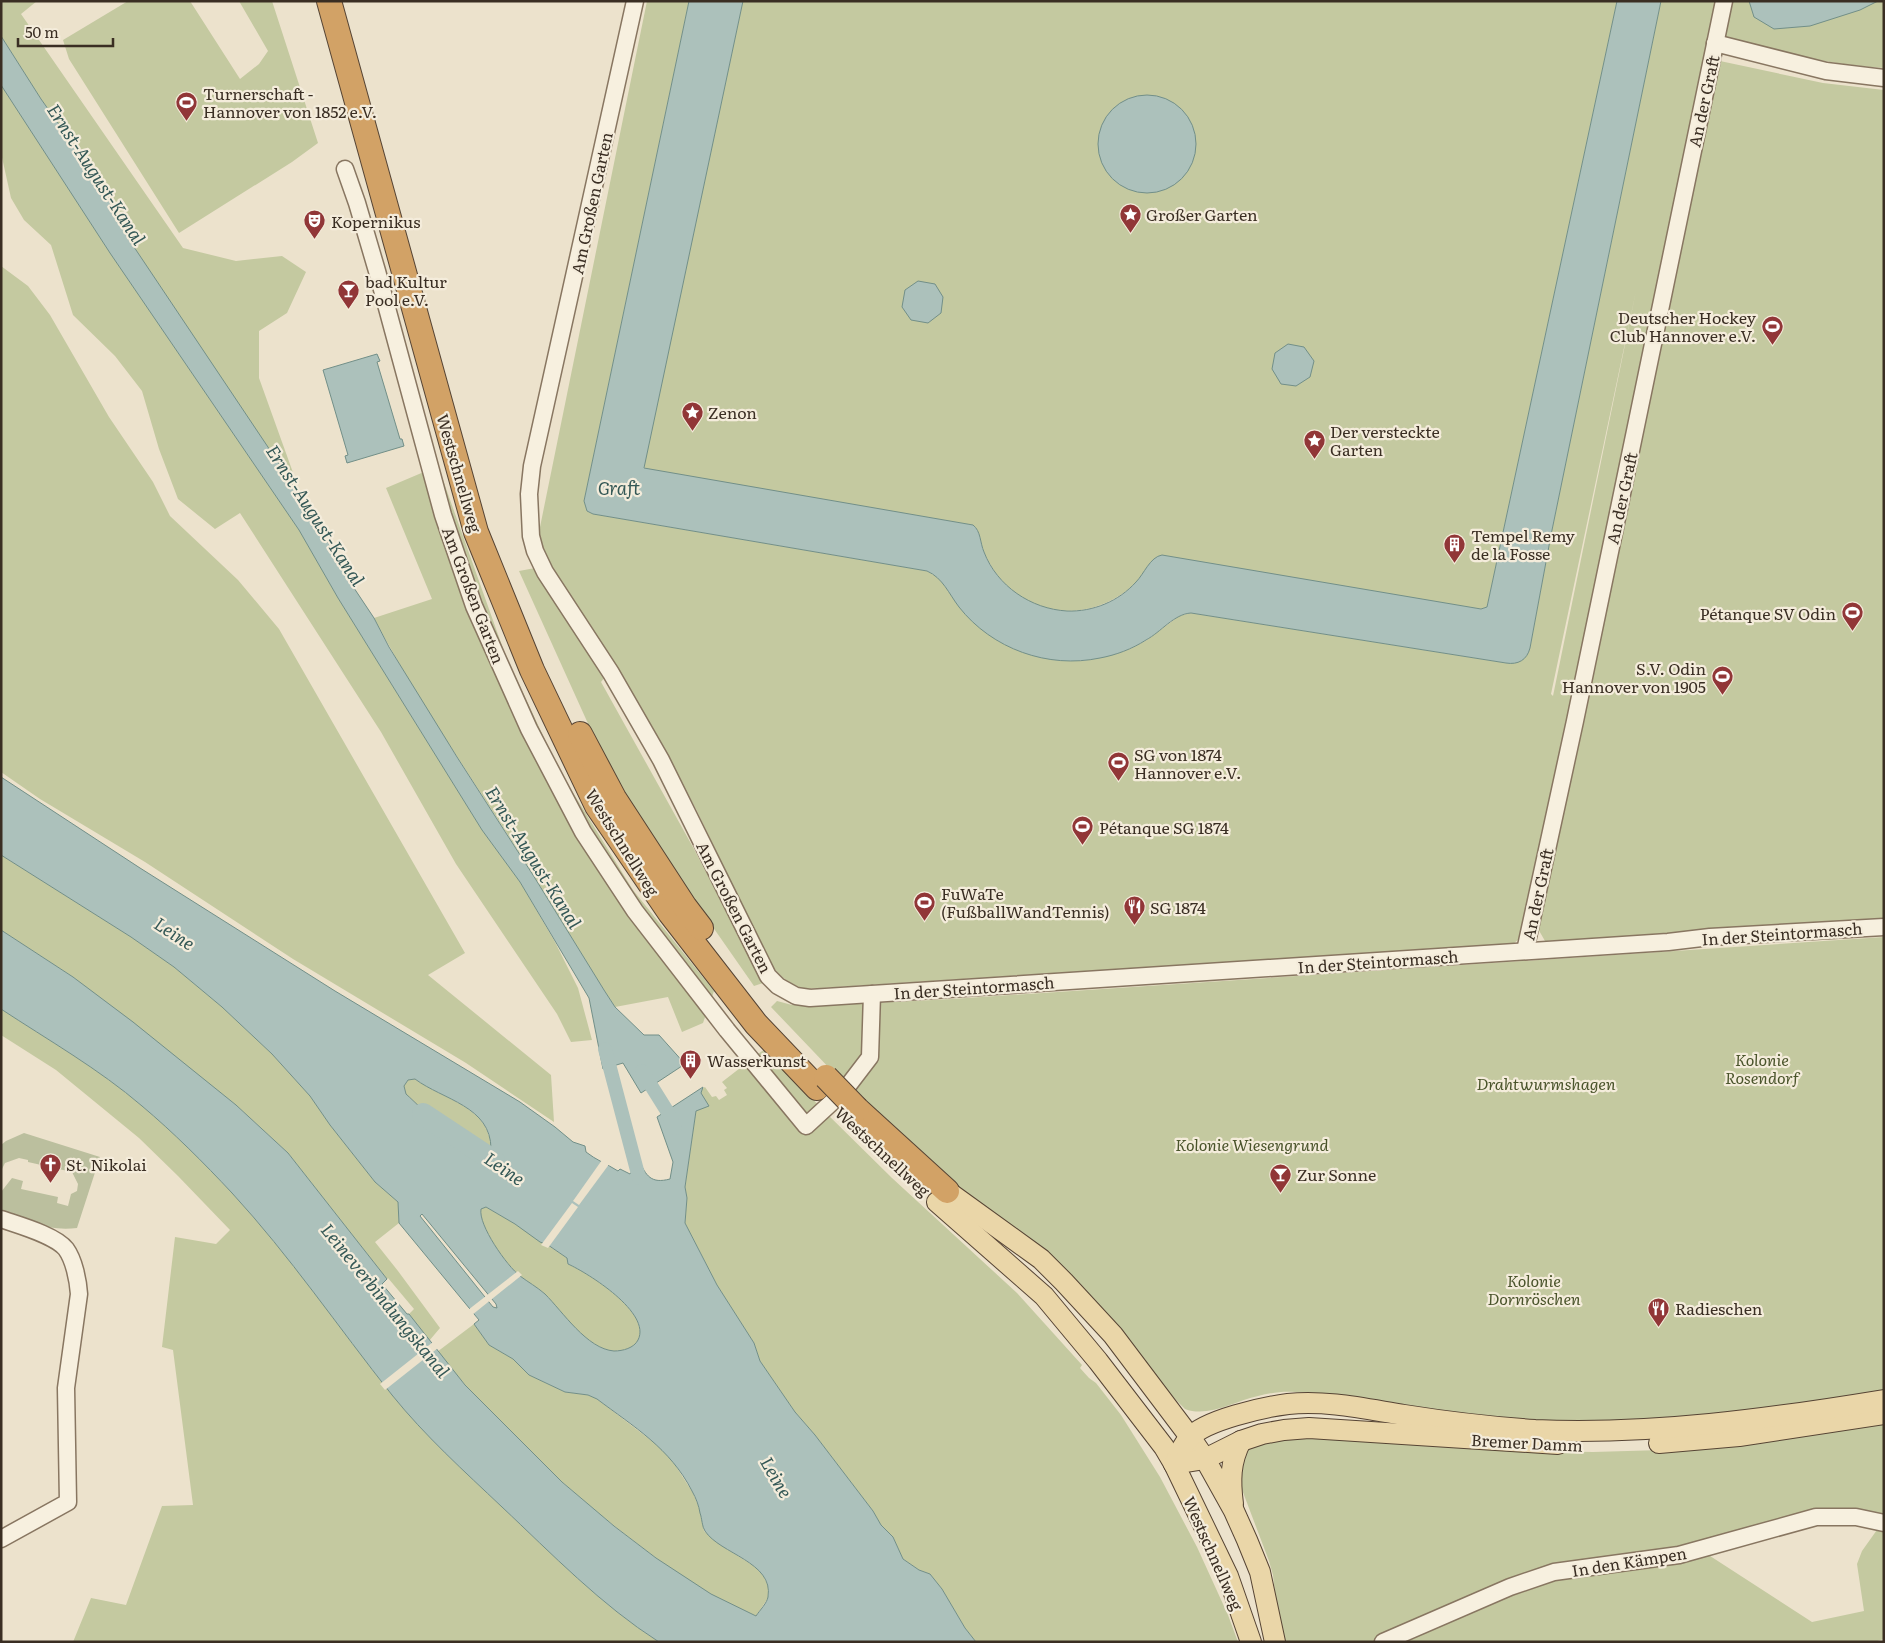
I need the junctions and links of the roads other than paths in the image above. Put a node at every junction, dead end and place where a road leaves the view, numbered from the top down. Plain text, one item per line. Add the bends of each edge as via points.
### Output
1 (635, 1) edge
2 (1724, 1) edge
3 (332, 2) edge
4 (1715, 43) junction
5 (1884, 78) edge
6 (345, 169) dead end
7 (1884, 927) edge
8 (1525, 951) junction
9 (872, 994) junction
10 (942, 1196) junction
11 (1, 1219) edge
12 (1884, 1400) edge
13 (1168, 1407) junction
14 (1884, 1414) edge
15 (1215, 1423) junction
16 (1449, 1430) junction
17 (1475, 1433) junction
18 (1190, 1437) junction
19 (1241, 1441) junction
20 (1205, 1459) junction
21 (1174, 1464) junction
22 (1234, 1511) junction
23 (1884, 1523) edge
24 (3, 1538) edge
25 (1251, 1642) edge
26 (1274, 1642) edge
27 (1383, 1642) edge

1 - 9 street, Am Großen Garten via 532,466 529,494 531,536 545,572 661,760 768,976 796,996
2 - 4 street, An der Graft
3 - 10 highway, Westschnellweg, bridge via 493,538 541,662 614,798 685,907 821,1082
4 - 5 street, An der Graft via 1826,71
4 - 8 street, An der Graft
6 - 9 street, Am Großen Garten via 377,271 443,516 474,606 529,729 583,832 635,911 806,1126 844,1091 870,1058
7 - 8 street, In der Steintormasch
8 - 9 street, In der Steintormasch
10 - 13 main road, Westschnellweg via 1041,1259 1109,1330
10 - 21 main road, Westschnellweg via 1044,1296 1094,1356
11 - 24 street via 50,1237 62,1245 69,1255 79,1289 66,1388 68,1502
12 - 17 main road, Bremer Damm via 1737,1422 1656,1429
13 - 15 main road via 1187,1422
13 - 18 main road, Westschnellweg
14 - 17 main road, Bremer Damm via 1739,1436 1621,1445 1535,1444
15 - 16 main road, Bremer Damm via 1269,1407 1322,1404 1346,1406
15 - 18 main road, Bremer Damm
16 - 17 main road, Bremer Damm
16 - 19 main road, Bremer Damm via 1309,1428 1262,1434
18 - 20 main road, Westschnellweg
18 - 21 main road
19 - 20 main road, Bremer Damm
19 - 22 main road via 1232,1465
20 - 21 main road, Bremer Damm
20 - 22 main road, Westschnellweg
21 - 25 main road, Westschnellweg via 1228,1576
22 - 26 main road, Westschnellweg via 1260,1572
23 - 27 street, In den Kämpen via 1856,1517 1816,1517 1679,1555 1554,1572 1510,1587

